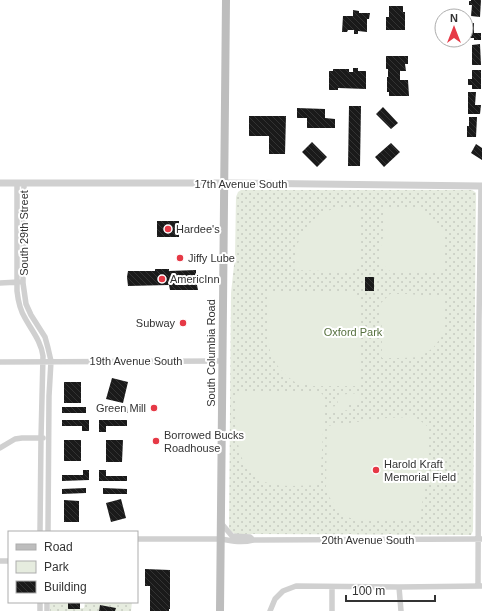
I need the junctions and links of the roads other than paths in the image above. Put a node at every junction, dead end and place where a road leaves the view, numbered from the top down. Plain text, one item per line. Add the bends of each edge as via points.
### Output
1 (226, 0) edge
2 (0, 183) edge
3 (20, 183) junction
4 (224, 183) junction
5 (482, 186) edge
6 (17, 282) junction
7 (23, 282) junction
8 (0, 283) edge
9 (43, 361) junction
10 (51, 361) junction
11 (222, 361) junction
12 (0, 362) edge
13 (41, 438) junction
14 (48, 438) junction
15 (0, 448) edge
16 (221, 522) junction
17 (40, 531) edge
18 (48, 531) edge
19 (138, 539) edge
20 (221, 539) junction
21 (480, 539) edge
22 (253, 540) junction
23 (480, 586) edge
24 (332, 587) junction
25 (399, 587) junction
26 (220, 611) edge
27 (270, 611) edge
28 (332, 611) edge
29 (401, 611) edge

1 - 4 main road, South Columbia Road
2 - 3 street, 17th Avenue South
3 - 4 street, 17th Avenue South
3 - 6 street, South 29th Street
3 - 7 street, South 29th Street
4 - 5 street, 17th Avenue South
4 - 11 main road, South Columbia Road
5 - 21 street via 478,320
6 - 7 street, South 29th Street
6 - 8 street
6 - 9 street, South 29th Street via 20,306 42,349
7 - 10 street, South 29th Street via 26,304 45,337
9 - 10 street
9 - 12 street
9 - 13 street, South 29th Street
10 - 11 street, 19th Avenue South
10 - 14 street, South 29th Street
11 - 16 main road, South Columbia Road
13 - 14 street
13 - 15 street via 15,439
13 - 17 street, South 29th Street
14 - 18 street, South 29th Street
16 - 20 main road, South Columbia Road
16 - 22 street, 20th Avenue South via 232,536 250,537
19 - 20 street, 20th Avenue South
20 - 22 street, 20th Avenue South via 246,542
20 - 26 main road, South Columbia Road
21 - 22 street, 20th Avenue South
21 - 23 street
23 - 25 street
24 - 25 street
24 - 27 street via 296,586 283,591
24 - 28 street
25 - 29 street

